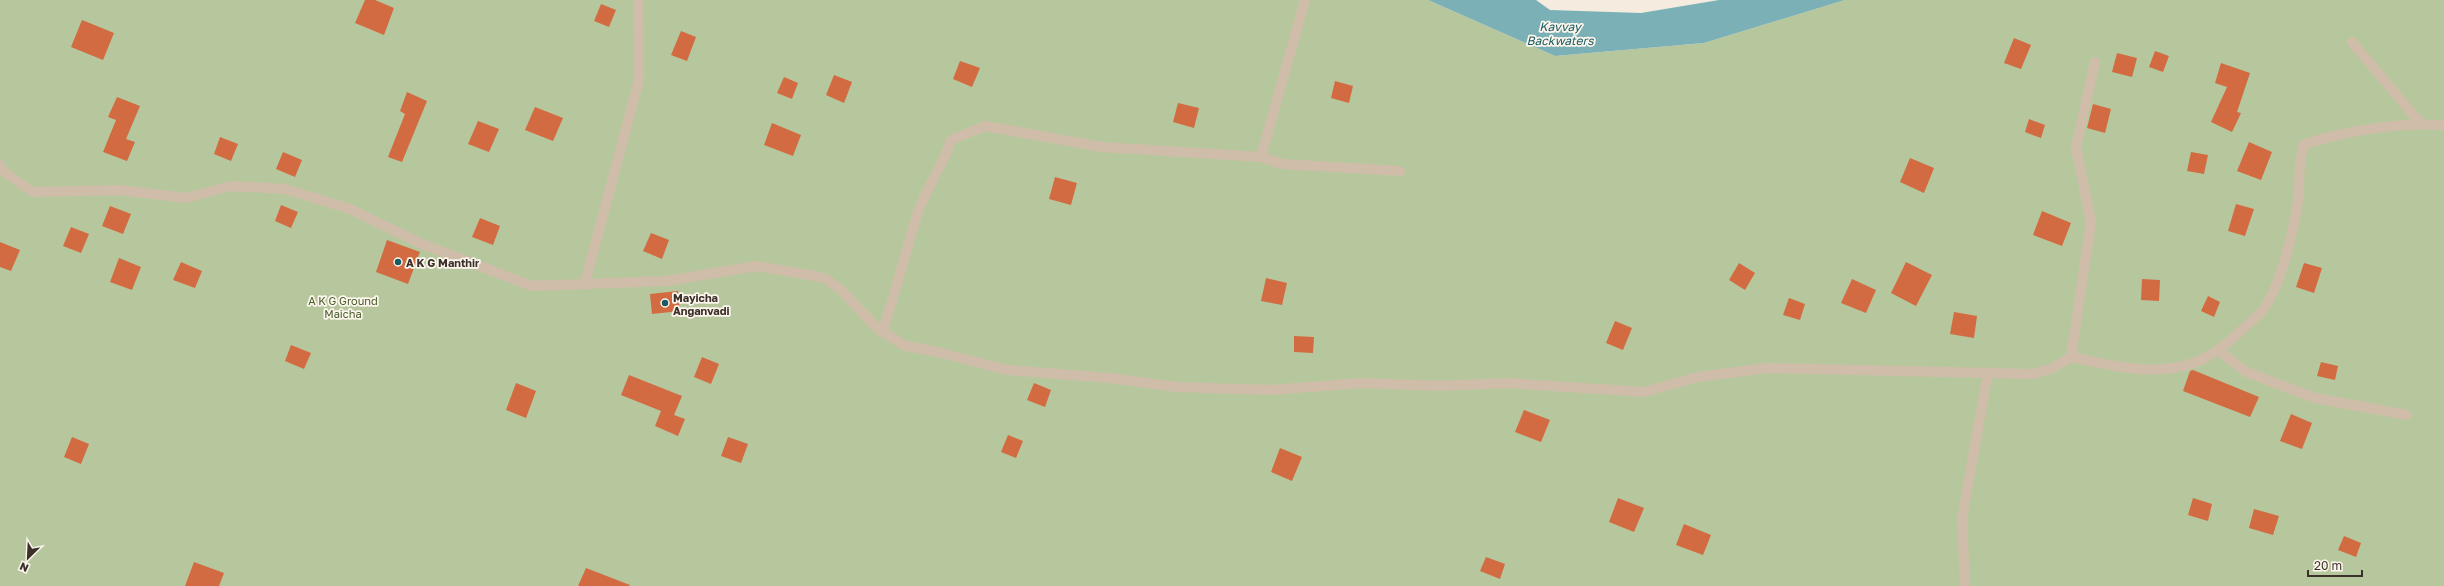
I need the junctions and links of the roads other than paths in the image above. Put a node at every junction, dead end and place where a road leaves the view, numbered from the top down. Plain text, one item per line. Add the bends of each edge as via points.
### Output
1 (638, 0) edge
2 (1305, 0) edge
3 (2352, 42) dead end
4 (2095, 62) dead end
5 (2421, 124) junction
6 (2444, 125) edge
7 (1261, 157) junction
8 (0, 165) edge
9 (1400, 171) dead end
10 (584, 283) junction
11 (882, 332) junction
12 (2220, 350) junction
13 (2072, 357) junction
14 (1988, 372) junction
15 (2407, 415) dead end
16 (1965, 586) edge

1 - 10 street via 639,80
2 - 7 street
3 - 5 street
4 - 13 street via 2076,147 2091,222
5 - 6 street
5 - 12 street via 2356,130 2304,144 2300,156 2298,207 2285,257 2269,300 2263,311
7 - 9 street via 1282,164
7 - 11 street via 1102,147 985,126 972,130 951,140 944,162 919,211 895,297
8 - 10 street via 4,172 33,192 118,190 186,198 231,186 285,189 350,209 422,244 532,286
10 - 11 street via 666,281 756,266 826,279 841,290
11 - 14 street via 902,346 942,353 1007,370 1110,378 1176,387 1269,390 1363,383 1440,386 1506,383 1645,392 1697,377 1767,368 1854,372
12 - 13 street via 2174,368 2128,369
12 - 15 street via 2246,372 2315,398
13 - 14 street via 2043,373
14 - 16 street via 1962,519

